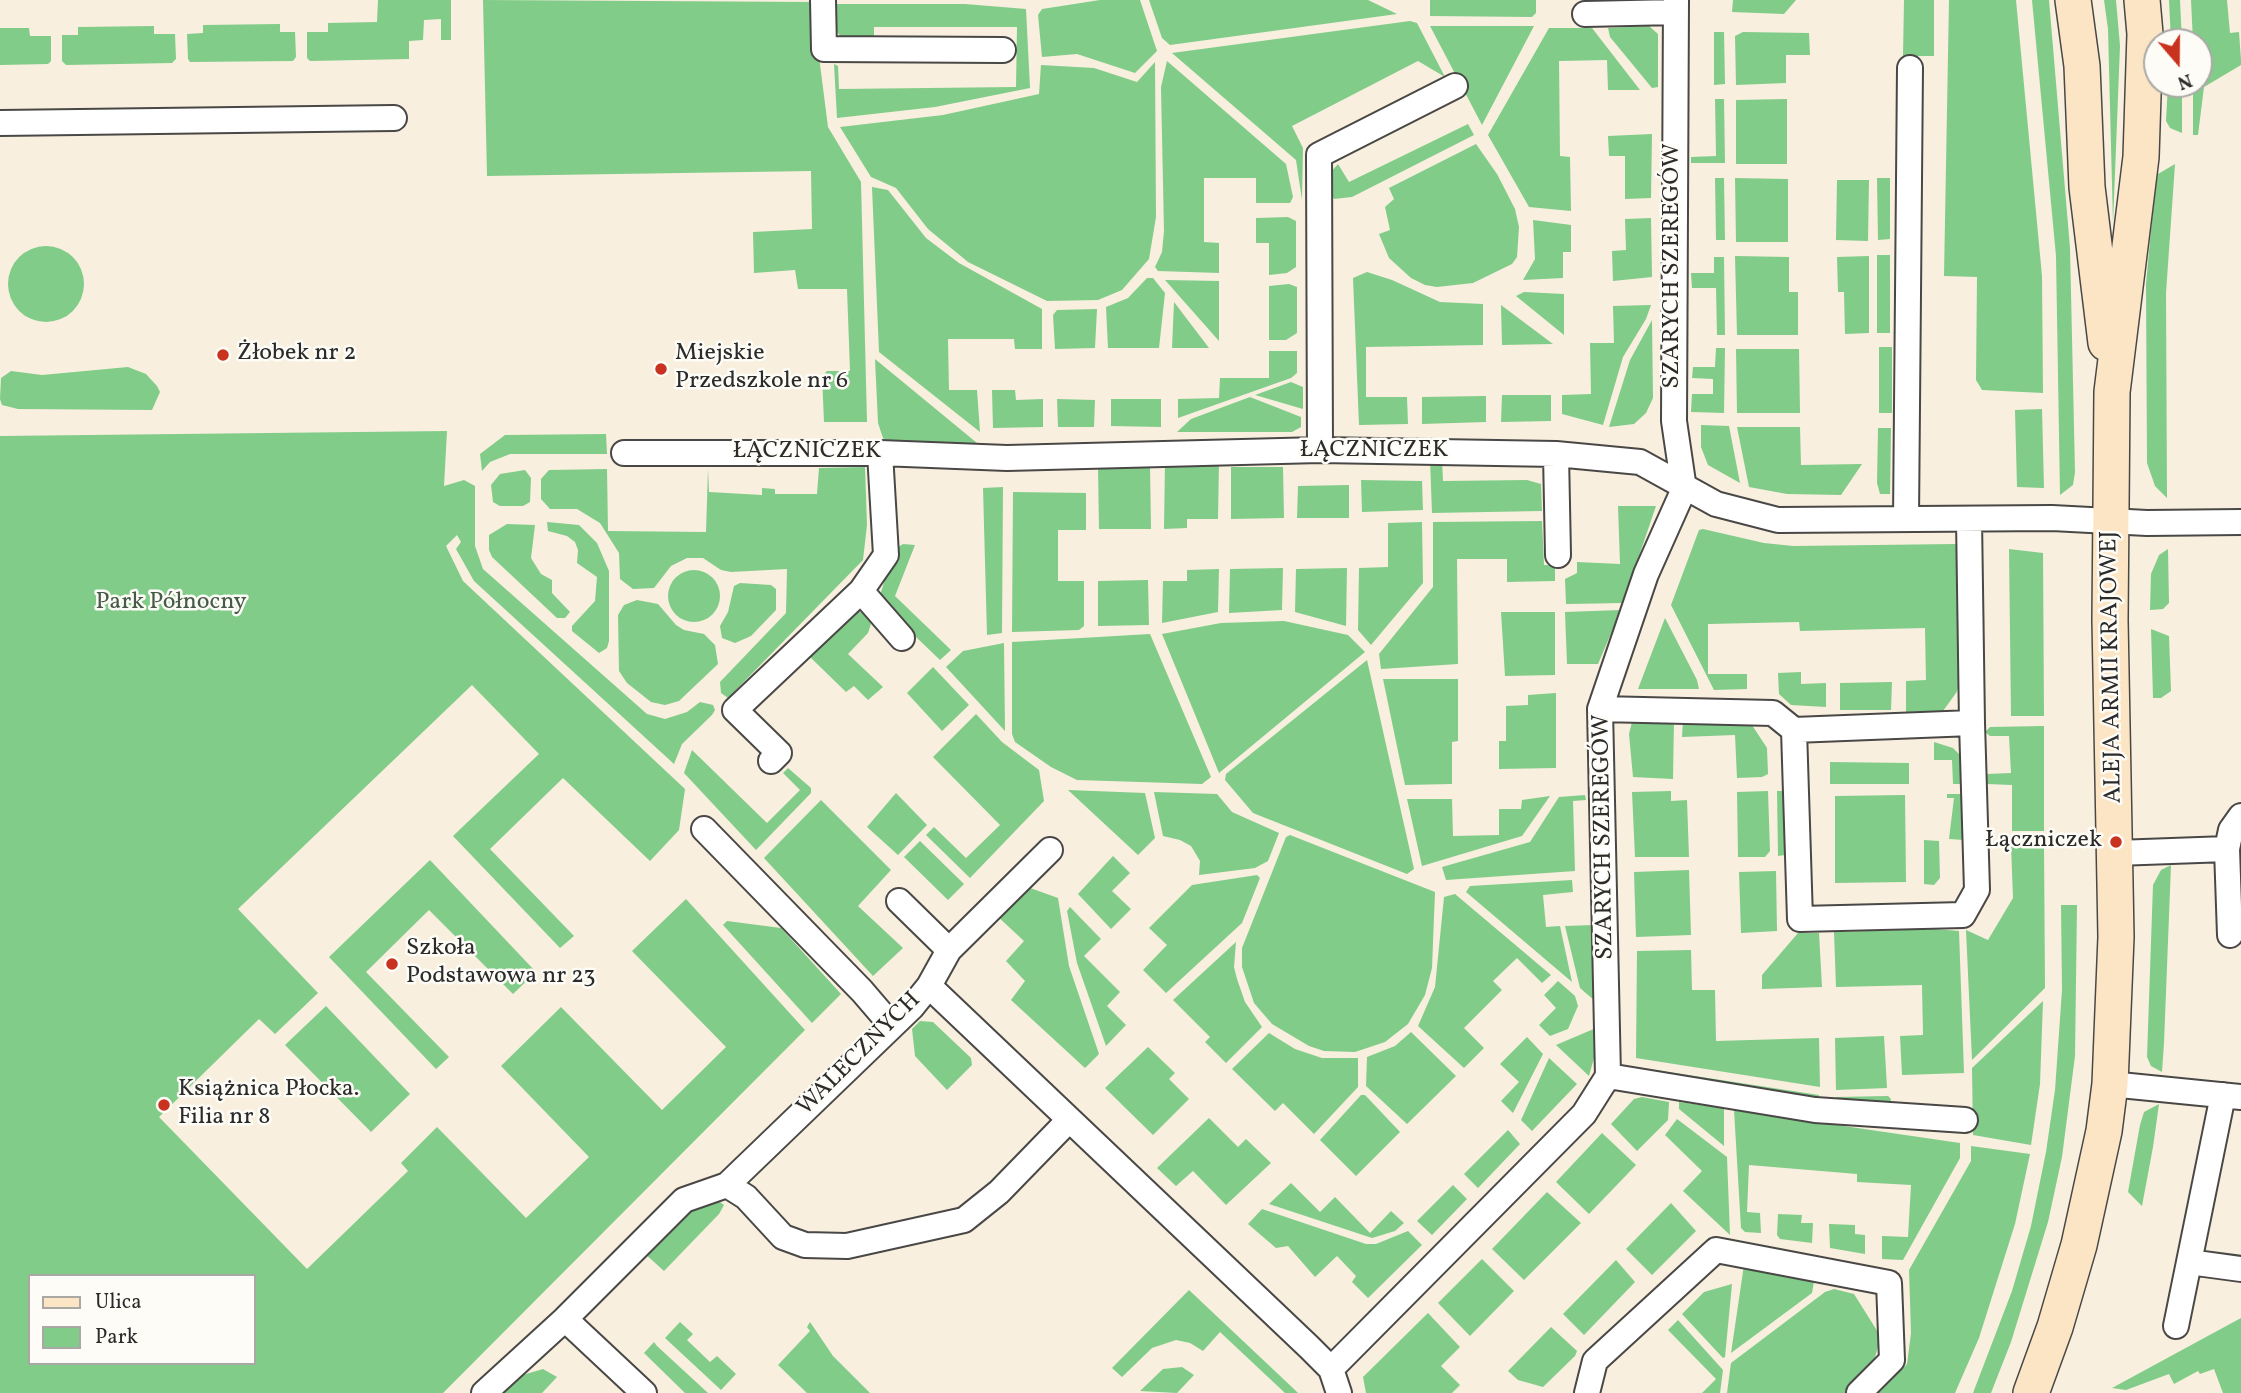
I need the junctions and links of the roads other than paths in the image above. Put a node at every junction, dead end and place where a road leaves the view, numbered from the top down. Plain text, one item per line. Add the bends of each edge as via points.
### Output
1 (823, 0) edge
2 (2073, 0) edge
3 (2142, 0) edge
4 (1676, 6) edge
5 (1585, 13) dead end
6 (1003, 50) dead end
7 (1910, 68) dead end
8 (1455, 86) dead end
9 (394, 118) dead end
10 (0, 123) edge
11 (2112, 392) junction
12 (1320, 450) junction
13 (624, 453) dead end
14 (880, 453) junction
15 (1556, 454) junction
16 (1684, 489) junction
17 (1906, 519) junction
18 (1969, 519) junction
19 (2110, 522) junction
20 (2241, 522) edge
21 (1559, 555) dead end
22 (861, 591) junction
23 (902, 638) dead end
24 (1600, 709) junction
25 (1972, 723) junction
26 (1794, 730) junction
27 (771, 761) dead end
28 (2241, 816) edge
29 (704, 829) dead end
30 (2227, 849) junction
31 (1050, 850) dead end
32 (2116, 853) junction
33 (899, 901) dead end
34 (2230, 935) dead end
35 (949, 950) junction
36 (929, 986) junction
37 (892, 1026) junction
38 (1608, 1076) junction
39 (2110, 1084) junction
40 (2232, 1096) edge
41 (1069, 1120) junction
42 (1965, 1121) dead end
43 (727, 1185) junction
44 (2189, 1262) junction
45 (2241, 1269) edge
46 (565, 1319) junction
47 (2176, 1326) dead end
48 (1331, 1369) junction
49 (484, 1393) edge
50 (644, 1393) edge
51 (1339, 1393) edge
52 (1587, 1393) edge
53 (1859, 1393) edge
54 (2031, 1393) edge

1 - 6 street via 824,49
2 - 11 street, ALEJA ARMII KRAJOWEJ via 2082,66 2087,187
3 - 11 street, ALEJA ARMII KRAJOWEJ via 2141,157
4 - 5 street
4 - 16 street, SZARYCH SZEREGÓW via 1674,421
7 - 17 street
8 - 12 street via 1319,155
9 - 10 street
11 - 19 street, ALEJA ARMII KRAJOWEJ
12 - 14 street, ŁĄCZNICZEK via 1007,458
12 - 15 street, ŁĄCZNICZEK
13 - 14 street, ŁĄCZNICZEK
14 - 22 street via 886,555
15 - 16 street, ŁĄCZNICZEK via 1640,462
15 - 21 street
16 - 17 street, ŁĄCZNICZEK via 1731,510 1778,520
16 - 24 street, SZARYCH SZEREGÓW via 1646,574
17 - 18 street, ŁĄCZNICZEK
18 - 19 street, ŁĄCZNICZEK
18 - 25 street
19 - 20 street, ŁĄCZNICZEK
19 - 32 street, ALEJA ARMII KRAJOWEJ
22 - 23 street
22 - 27 street via 735,710 779,753
24 - 26 street via 1773,713
24 - 38 street, SZARYCH SZEREGÓW
25 - 26 street
25 - 26 street via 1977,890 1963,915 1800,919
28 - 30 street via 2231,830
29 - 37 street
30 - 32 street
30 - 34 street
31 - 35 street
32 - 39 street, ALEJA ARMII KRAJOWEJ
33 - 35 street
35 - 36 street
36 - 37 street, WALECZNYCH
36 - 41 street, WALECZNYCH
37 - 43 street, WALECZNYCH
38 - 42 street via 1815,1110
38 - 48 street via 1584,1114
39 - 40 street
39 - 54 street, ALEJA ARMII KRAJOWEJ via 2082,1233
40 - 44 street
41 - 43 street via 999,1192 964,1220 847,1246 805,1245 783,1237 746,1197
41 - 48 street, WALECZNYCH
43 - 46 street, WALECZNYCH via 684,1200
44 - 45 street
44 - 47 street
46 - 49 street, WALECZNYCH
46 - 50 street
48 - 51 street, WALECZNYCH
52 - 53 street via 1595,1361 1716,1250 1889,1283 1892,1360

